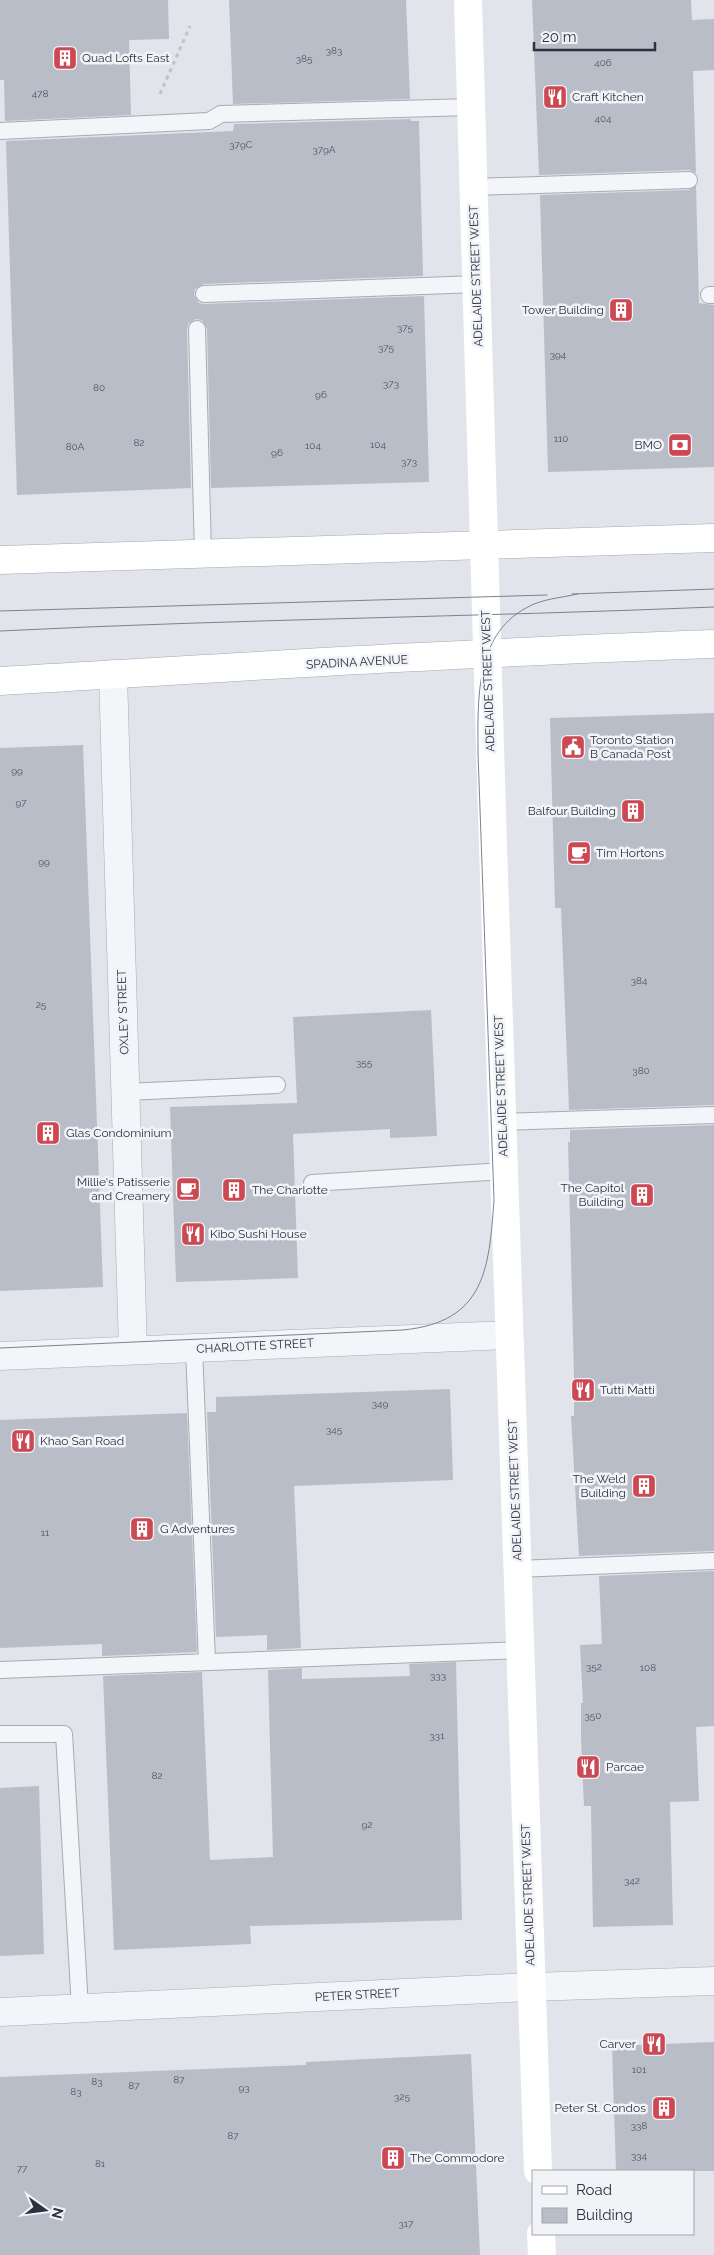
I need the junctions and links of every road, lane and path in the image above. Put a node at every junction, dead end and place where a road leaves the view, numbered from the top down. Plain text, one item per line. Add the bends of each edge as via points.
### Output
1 (468, 0) edge
2 (471, 107) junction
3 (0, 131) edge
4 (689, 180) dead end
5 (474, 187) junction
6 (477, 284) junction
7 (204, 294) dead end
8 (197, 329) dead end
9 (714, 538) edge
10 (484, 546) junction
11 (203, 553) junction
12 (0, 560) edge
13 (714, 644) edge
14 (487, 653) junction
15 (113, 674) junction
16 (0, 681) edge
17 (277, 1086) dead end
18 (126, 1092) junction
19 (714, 1115) edge
20 (502, 1122) junction
21 (504, 1172) junction
22 (312, 1183) dead end
23 (509, 1335) junction
24 (194, 1348) junction
25 (133, 1350) junction
26 (0, 1356) edge
27 (714, 1561) edge
28 (517, 1569) junction
29 (520, 1650) junction
30 (206, 1661) junction
31 (0, 1670) edge
32 (0, 1734) edge
33 (714, 1981) edge
34 (531, 1986) junction
35 (80, 2008) junction
36 (0, 2012) edge
37 (538, 2170) edge
38 (541, 2235) edge
39 (542, 2255) edge

1 - 2 main road, ADELAIDE STREET WEST
2 - 3 lane via 222,114 209,121
2 - 5 main road, ADELAIDE STREET WEST
4 - 5 lane
5 - 6 main road, ADELAIDE STREET WEST
6 - 7 lane
6 - 10 main road, ADELAIDE STREET WEST
8 - 11 lane
9 - 10 main road
10 - 11 main road
10 - 14 main road, ADELAIDE STREET WEST
11 - 12 main road
13 - 14 main road, SPADINA AVENUE
14 - 15 main road, SPADINA AVENUE
14 - 20 main road, ADELAIDE STREET WEST
15 - 16 main road, SPADINA AVENUE
15 - 18 street, OXLEY STREET
17 - 18 lane
18 - 25 street, OXLEY STREET
19 - 20 lane
20 - 21 main road, ADELAIDE STREET WEST
21 - 22 lane
21 - 23 main road, ADELAIDE STREET WEST
23 - 24 street, CHARLOTTE STREET
23 - 28 main road, ADELAIDE STREET WEST
24 - 25 street, CHARLOTTE STREET
24 - 30 lane
25 - 26 street, CHARLOTTE STREET
27 - 28 lane
28 - 29 main road, ADELAIDE STREET WEST
29 - 30 lane
29 - 34 main road, ADELAIDE STREET WEST
30 - 31 lane
32 - 35 lane via 64,1734
33 - 34 street, PETER STREET
34 - 35 street, PETER STREET
34 - 37 main road, ADELAIDE STREET WEST
35 - 36 street, PETER STREET
38 - 39 main road

